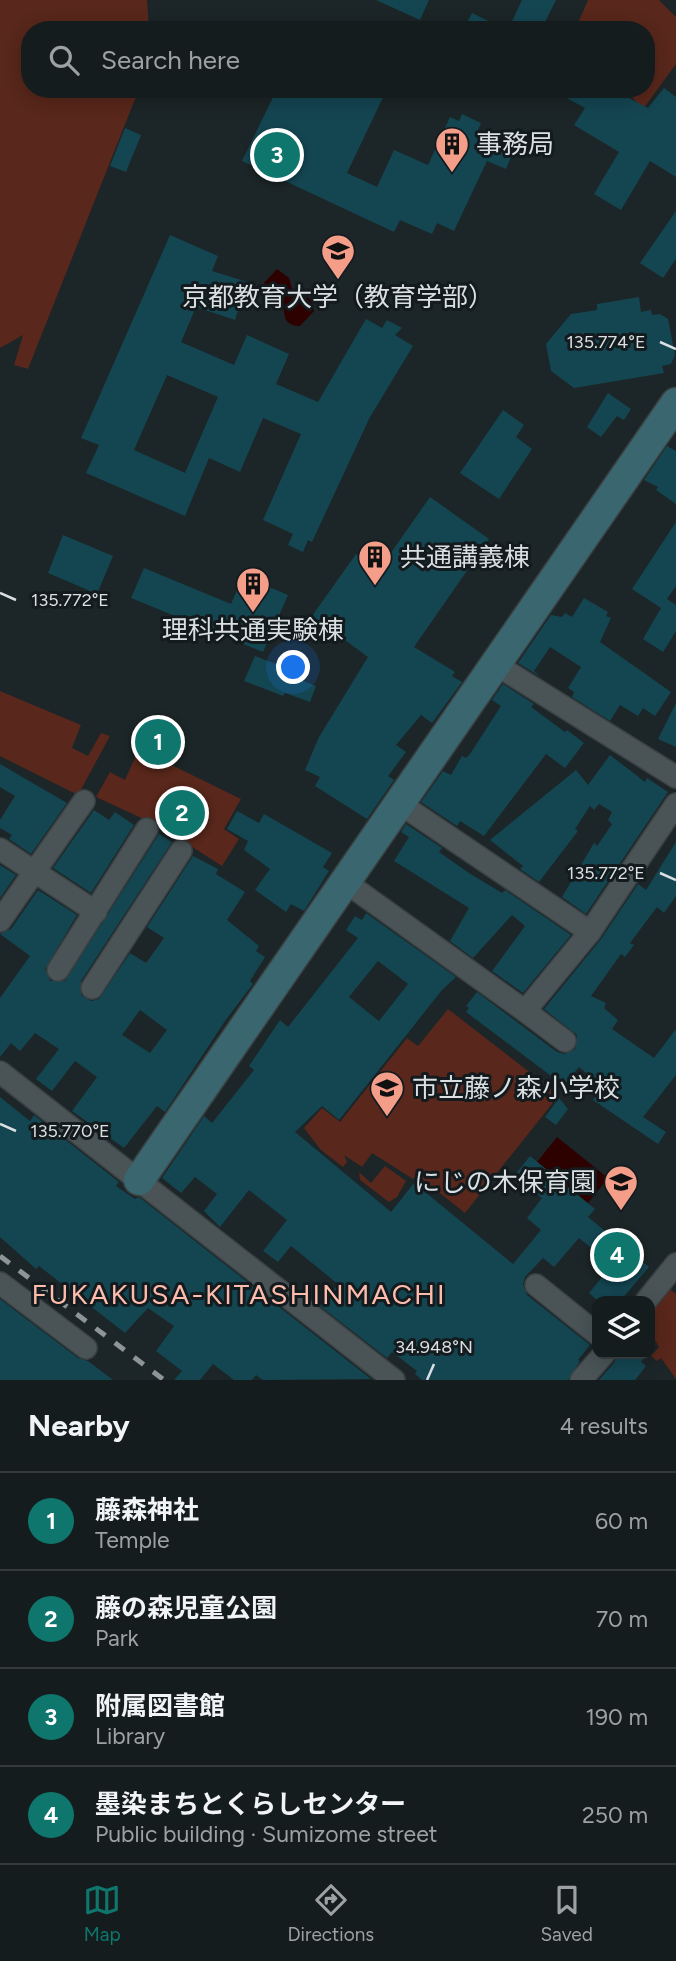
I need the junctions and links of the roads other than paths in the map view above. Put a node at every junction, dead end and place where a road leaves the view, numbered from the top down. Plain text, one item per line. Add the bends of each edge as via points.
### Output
1 (676, 403) edge
2 (495, 664) junction
3 (676, 777) edge
4 (84, 801) dead end
5 (399, 803) junction
6 (676, 804) edge
7 (147, 829) dead end
8 (0, 849) edge
9 (181, 851) dead end
10 (36, 872) junction
11 (344, 881) junction
12 (100, 906) junction
13 (0, 921) edge
14 (134, 921) junction
15 (590, 932) junction
16 (58, 970) dead end
17 (92, 988) dead end
18 (525, 1011) junction
19 (565, 1041) dead end
20 (0, 1072) edge
21 (139, 1180) junction
22 (676, 1264) edge
23 (0, 1283) edge
24 (536, 1284) dead end
25 (650, 1296) edge
26 (592, 1330) edge
27 (86, 1348) dead end
28 (600, 1359) edge
29 (394, 1380) edge
30 (581, 1380) edge

1 - 2 street
2 - 3 street
2 - 5 street
4 - 10 street
5 - 11 street
5 - 15 street
6 - 15 street
7 - 12 street
8 - 10 street
9 - 14 street
10 - 12 street
10 - 13 street
11 - 18 street
11 - 21 street
12 - 14 street
12 - 16 street
14 - 17 street
15 - 18 street
18 - 19 street
20 - 21 street
21 - 29 street
22 - 25 street
23 - 27 street
24 - 26 street
28 - 30 street

